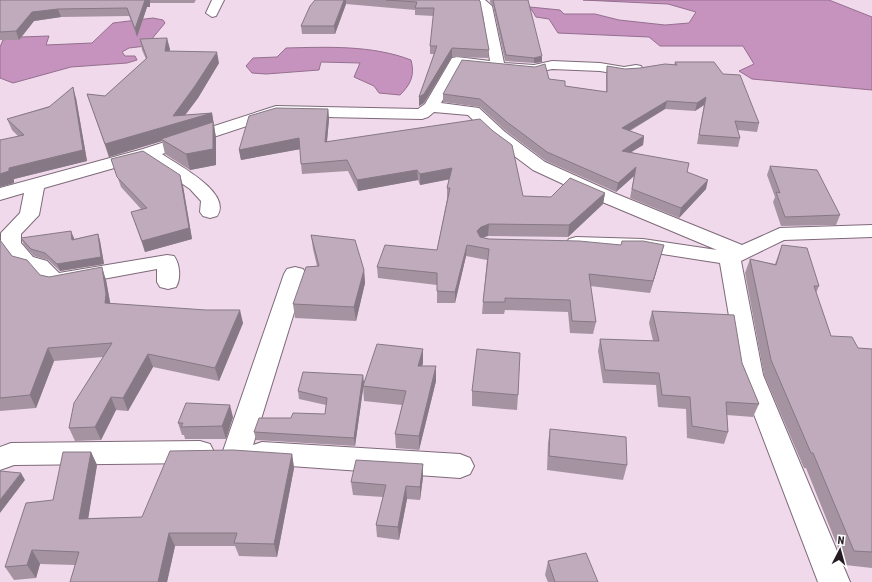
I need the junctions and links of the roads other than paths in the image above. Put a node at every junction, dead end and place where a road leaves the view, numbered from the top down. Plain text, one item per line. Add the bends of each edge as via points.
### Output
1 (218, 0) edge
2 (477, 0) edge
3 (212, 13) dead end
4 (498, 66) junction
5 (653, 68) edge
6 (431, 107) junction
7 (149, 153) junction
8 (35, 184) junction
9 (0, 194) edge
10 (210, 212) dead end
11 (872, 230) edge
12 (559, 243) edge
13 (737, 255) junction
14 (295, 274) dead end
15 (168, 282) dead end
16 (237, 451) junction
17 (0, 459) edge
18 (460, 466) dead end
19 (834, 582) edge

1 - 3 street
2 - 4 street via 486,6 489,15
4 - 5 street via 534,69 552,65 592,66 624,71
4 - 6 street via 456,61
6 - 7 street via 422,114 276,111
6 - 13 street via 473,111 499,136 539,166
7 - 8 street
7 - 10 street via 196,185 210,200
8 - 9 street
8 - 15 street via 29,214 11,233 10,244 26,262 40,266 54,281 167,261
11 - 13 street via 780,234
12 - 13 street via 643,245
13 - 19 street via 751,375
14 - 16 street
16 - 17 street via 11,454
16 - 18 street

